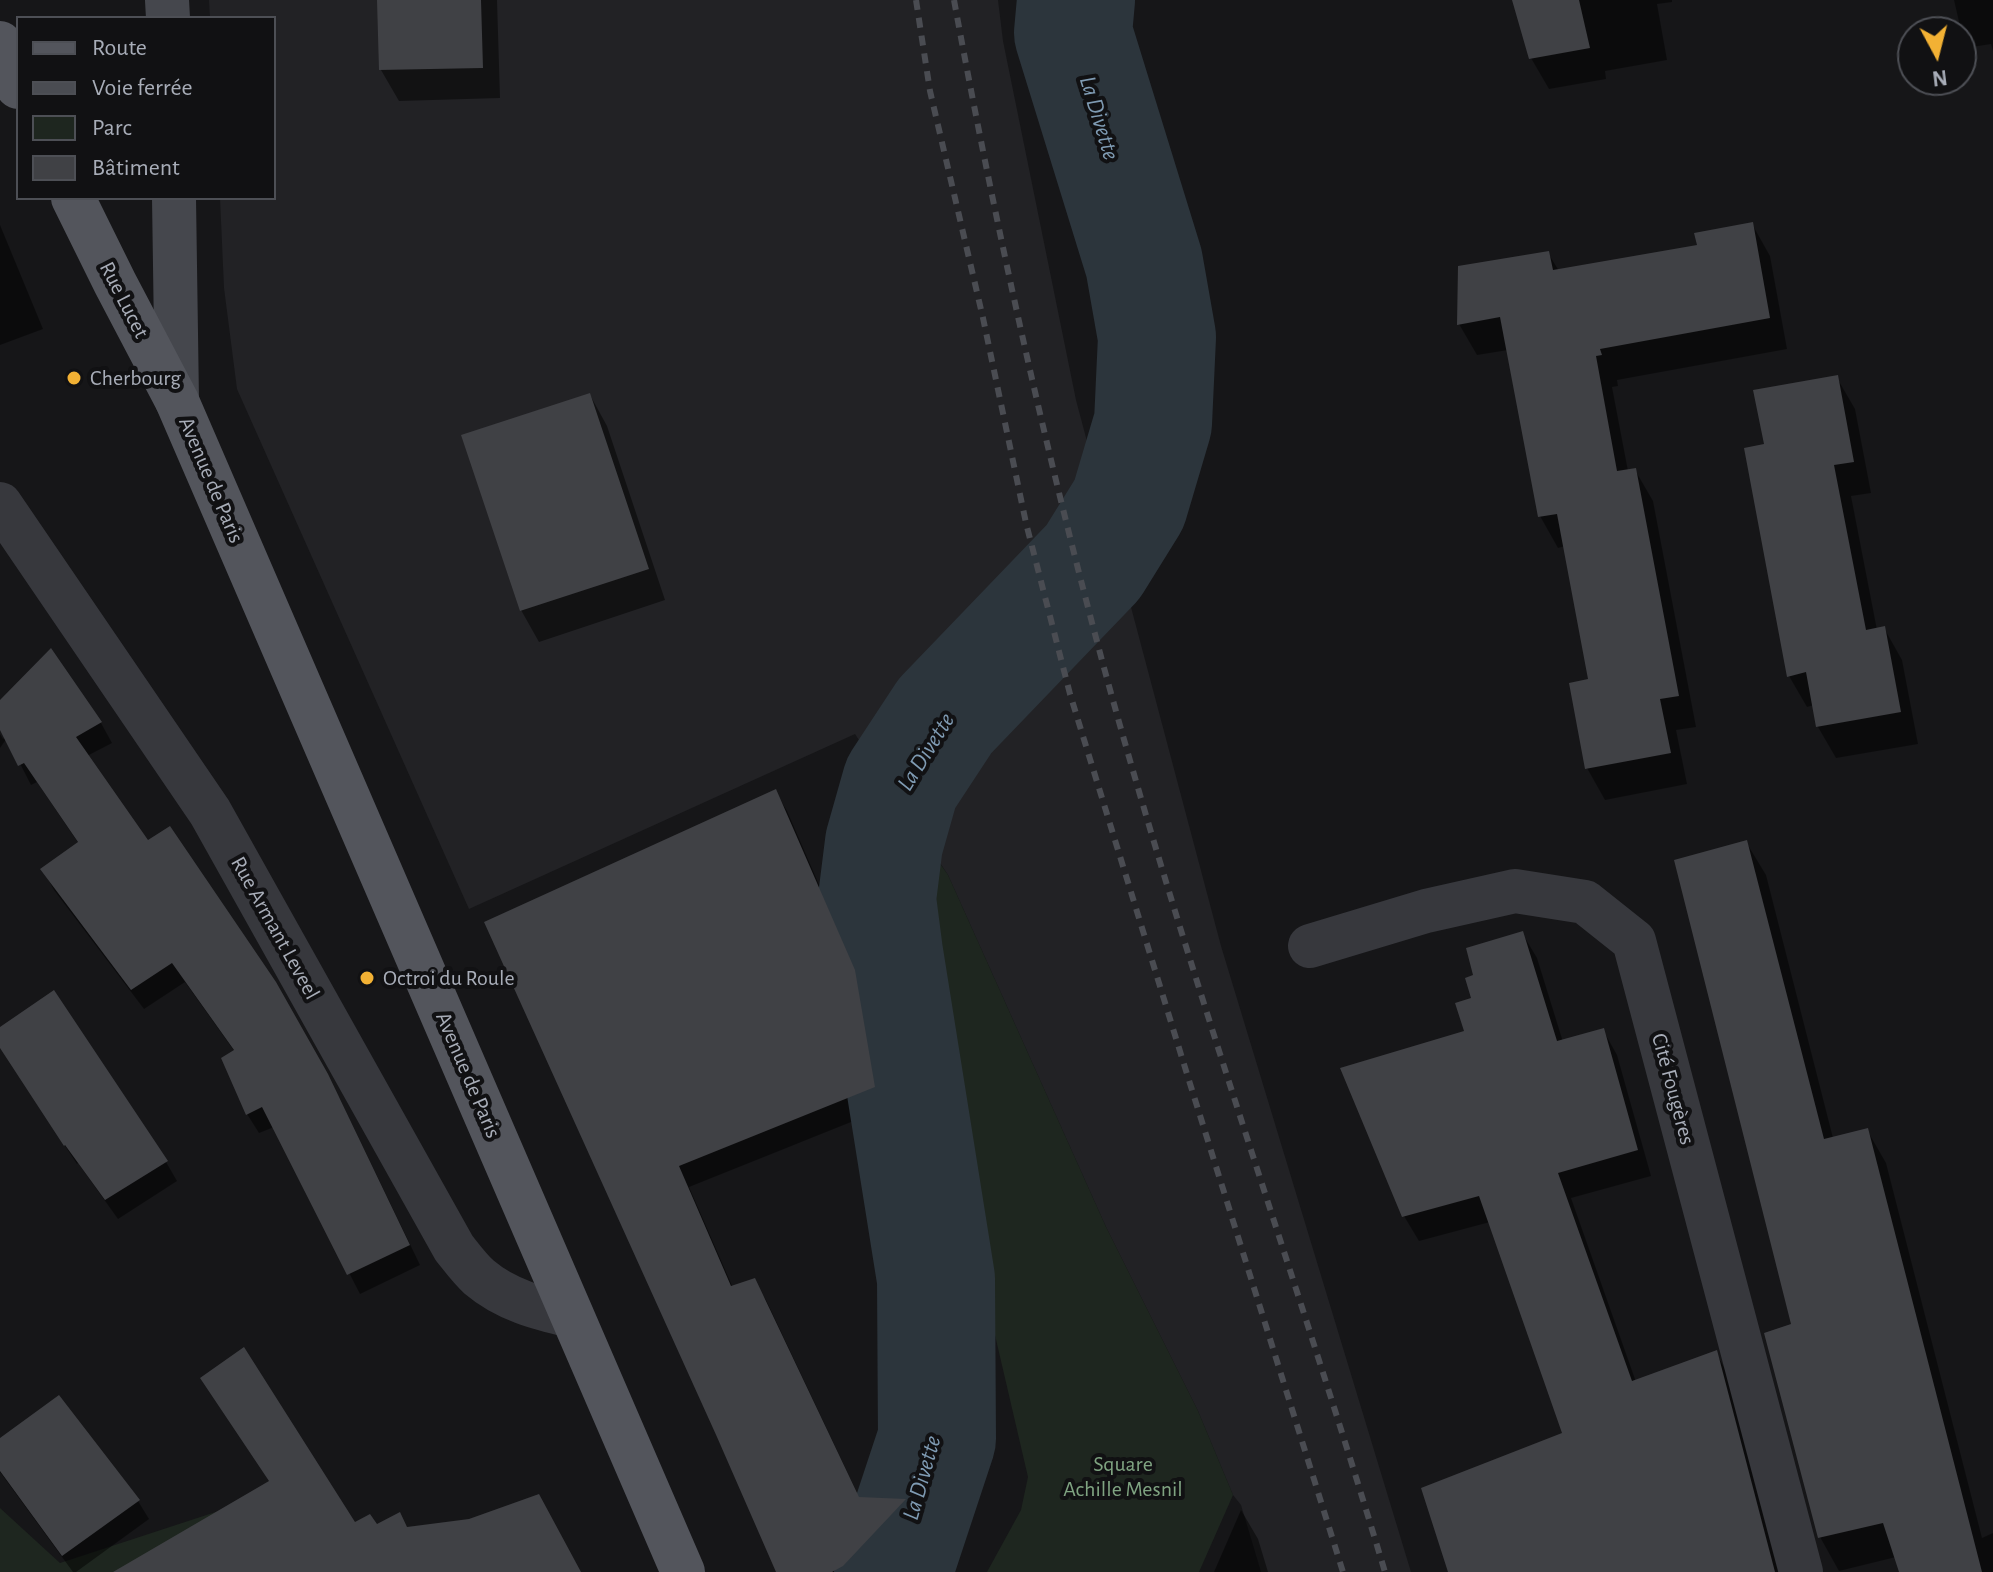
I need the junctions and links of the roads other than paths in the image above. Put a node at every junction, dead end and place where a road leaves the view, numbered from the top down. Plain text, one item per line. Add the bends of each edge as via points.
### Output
1 (0, 43) edge
2 (16, 82) edge
3 (74, 200) edge
4 (174, 200) edge
5 (177, 401) junction
6 (0, 504) edge
7 (1310, 946) dead end
8 (572, 1316) junction
9 (683, 1572) edge
10 (1801, 1572) edge

1 - 2 main road
3 - 5 main road, Rue Lucet
4 - 5 main road
5 - 8 main road, Avenue de Paris
6 - 8 street, Rue Armant Leveel via 210,812 454,1248 502,1294
7 - 10 street, Cité Fougères via 1515,891 1585,902 1634,941
8 - 9 main road, Avenue de Paris

